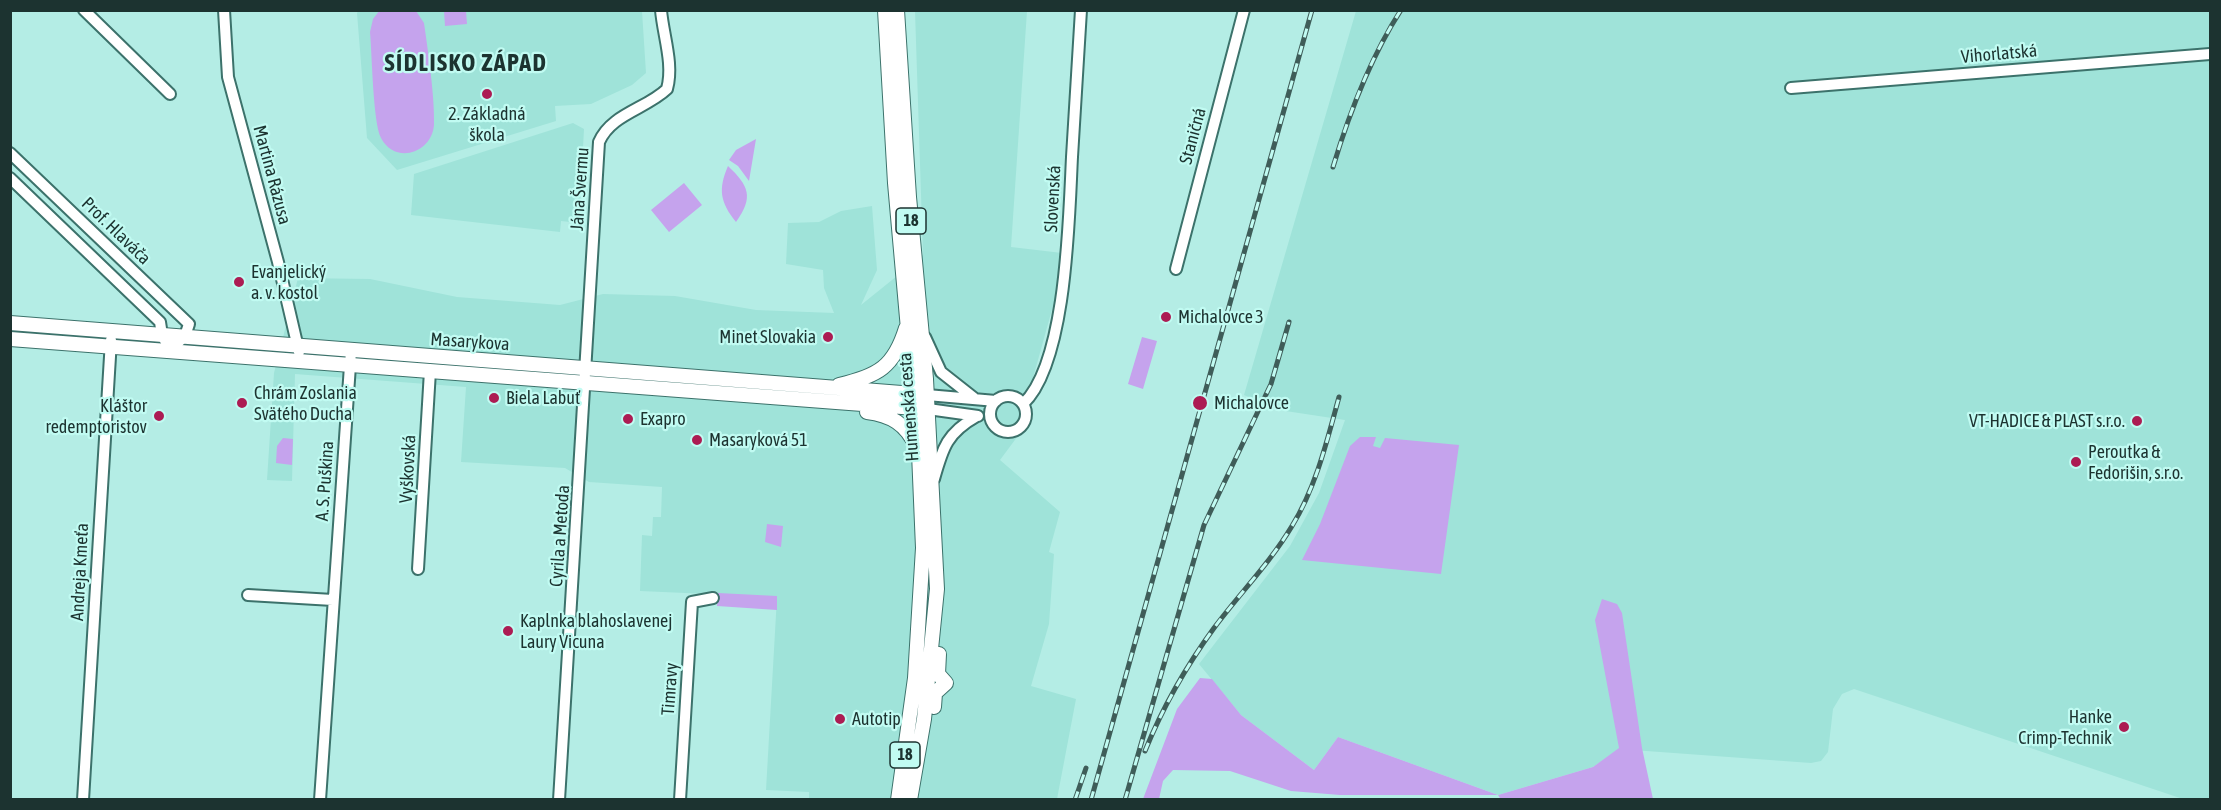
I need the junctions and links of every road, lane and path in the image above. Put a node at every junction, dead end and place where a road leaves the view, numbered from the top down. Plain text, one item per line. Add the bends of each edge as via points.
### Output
1 (84, 10) edge
2 (224, 10) edge
3 (661, 10) edge
4 (885, 10) edge
5 (897, 10) edge
6 (1081, 10) edge
7 (1244, 10) edge
8 (2211, 54) edge
9 (1791, 88) dead end
10 (170, 94) dead end
11 (10, 153) edge
12 (10, 178) edge
13 (124, 262) junction
14 (1176, 270) dead end
15 (112, 274) junction
16 (10, 323) edge
17 (908, 323) junction
18 (921, 328) junction
19 (187, 330) junction
20 (111, 331) junction
21 (162, 334) junction
22 (10, 339) edge
23 (111, 346) junction
24 (299, 347) junction
25 (171, 350) junction
26 (351, 351) junction
27 (474, 360) junction
28 (299, 362) junction
29 (349, 365) junction
30 (586, 369) junction
31 (430, 371) junction
32 (473, 375) junction
33 (586, 383) junction
34 (825, 388) junction
35 (974, 398) junction
36 (996, 401) junction
37 (921, 402) junction
38 (836, 403) junction
39 (1023, 404) junction
40 (977, 416) junction
41 (991, 420) junction
42 (919, 453) junction
43 (933, 482) junction
44 (418, 569) dead end
45 (248, 595) dead end
46 (713, 598) dead end
47 (333, 600) junction
48 (83, 800) edge
49 (320, 800) edge
50 (559, 800) edge
51 (680, 800) edge
52 (898, 800) edge
53 (910, 800) edge

1 - 10 street
2 - 24 street, Martina Rázusa via 228,76
3 - 30 street, Jána Švermu via 668,62 666,89 604,130 599,142
4 - 17 main road, Humenská cesta / 18
5 - 18 main road, Humenská cesta / 18
6 - 39 street, Slovenská via 1059,312 1037,385
7 - 14 street, Staničná
8 - 9 street, Vihorlatská
11 - 13 street, Prof. Hlaváča
12 - 15 street, Prof. Hlaváča
13 - 15 street
13 - 19 street, Prof. Hlaváča
15 - 21 street, Prof. Hlaváča via 160,322
16 - 20 main road, Masarykova
17 - 34 main road via 900,347 882,369 868,378
17 - 37 main road, Humenská cesta / 18
18 - 35 street via 941,372
18 - 37 main road, Humenská cesta / 18
19 - 21 main road, Masarykova
19 - 24 main road, Masarykova via 207,338
19 - 25 street
20 - 21 main road, Masarykova
20 - 23 street, Andreja Kmeťa
21 - 25 street, Prof. Hlaváča
22 - 23 main road, Masarykova
23 - 25 main road, Masarykova
23 - 48 street, Andreja Kmeťa
24 - 26 main road, Masarykova
24 - 28 street, Martina Rázusa
25 - 28 main road, Masarykova
26 - 27 main road, Masarykova
26 - 29 street, A. S. Puškina
27 - 30 main road, Masarykova
27 - 32 street
28 - 29 main road, Masarykova
29 - 31 main road, Masarykova
29 - 47 street, A. S. Puškina
30 - 33 street, Cyrila a Metoda
30 - 34 main road, Masarykova
31 - 32 main road, Masarykova
31 - 44 street, Vyškovská
32 - 33 main road, Masarykova
33 - 38 main road, Masarykova
33 - 50 street, Cyrila a Metoda
34 - 37 main road, Masarykova
35 - 36 street
35 - 37 street
36 - 39 street via 1010,397
36 - 41 street
37 - 38 main road, Masarykova
37 - 40 street
37 - 42 main road, Humenská cesta / 18
37 - 43 main road, Humenská cesta / 18
38 - 42 main road via 892,418 906,429
39 - 41 street via 1026,417 1016,430 1001,431
40 - 41 street
40 - 43 street via 949,438
42 - 52 main road, Humenská cesta / 18 via 923,548 916,667
43 - 53 main road, Humenská cesta / 18 via 937,589 932,639 940,651 938,674 946,683 935,693 933,711 924,719
45 - 47 street
46 - 51 street, Timravy via 692,602
47 - 49 street, A. S. Puškina

